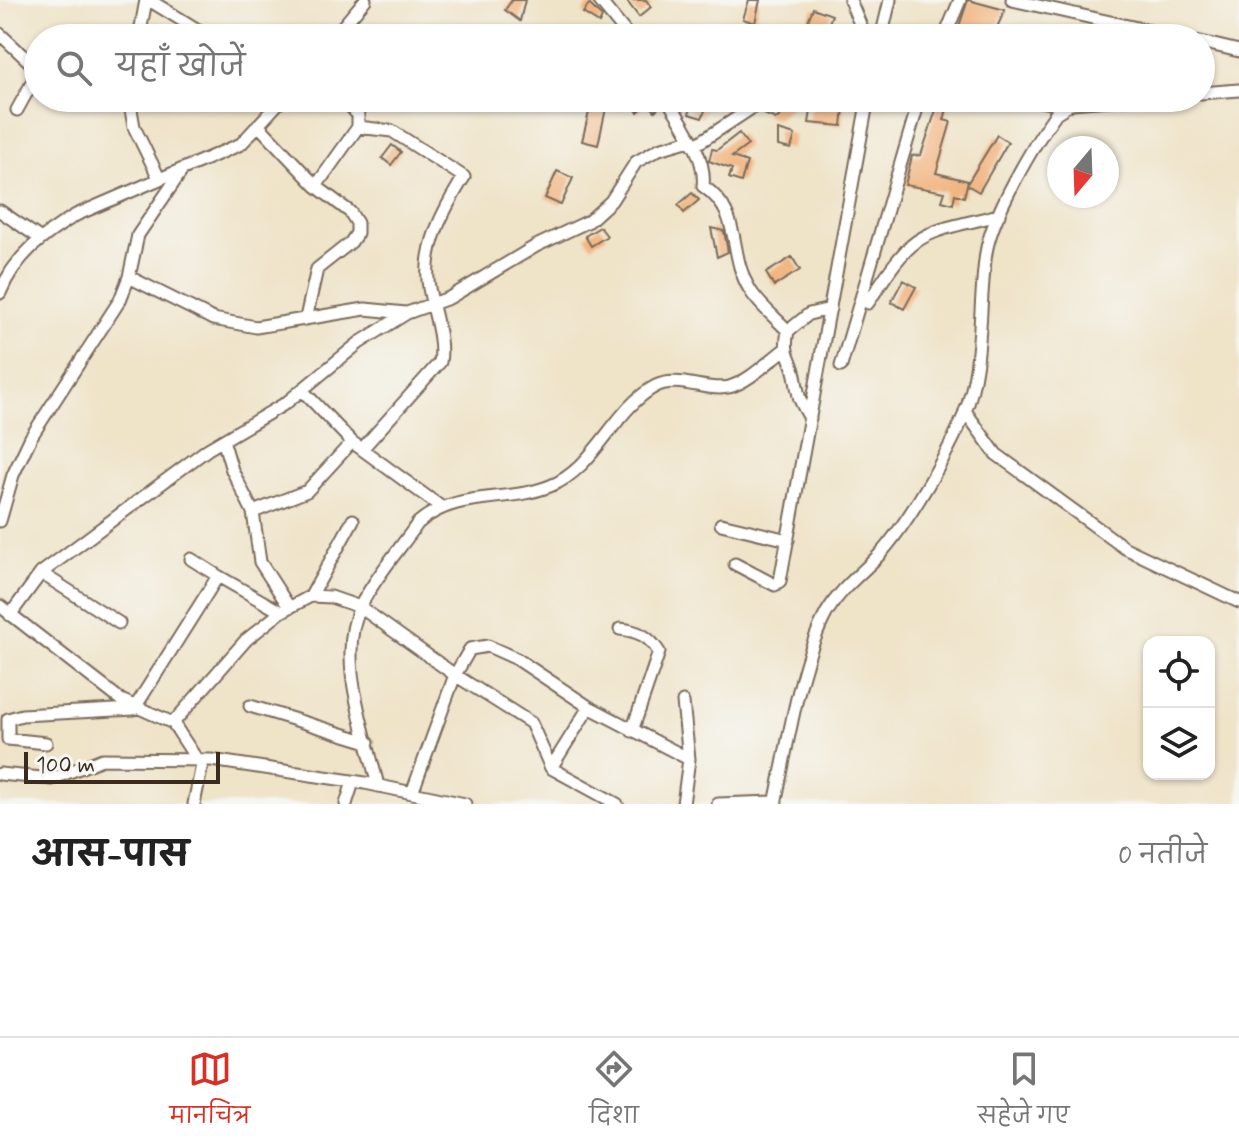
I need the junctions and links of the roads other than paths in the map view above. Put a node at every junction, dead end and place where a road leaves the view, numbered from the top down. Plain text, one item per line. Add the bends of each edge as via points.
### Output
1 (148, 0) edge
2 (365, 0) edge
3 (599, 0) edge
4 (850, 0) edge
5 (890, 0) edge
6 (960, 0) edge
7 (1012, 0) edge
8 (142, 24) edge
9 (188, 24) edge
10 (345, 24) edge
11 (619, 24) edge
12 (860, 24) edge
13 (884, 24) edge
14 (950, 24) edge
15 (1119, 24) edge
16 (0, 34) edge
17 (1215, 45) edge
18 (1239, 51) edge
19 (24, 57) edge
20 (1239, 90) edge
21 (1215, 92) edge
22 (24, 97) edge
23 (17, 110) dead end
24 (131, 112) edge
25 (271, 112) edge
26 (355, 112) edge
27 (675, 112) edge
28 (744, 112) edge
29 (866, 112) edge
30 (916, 112) edge
31 (1056, 112) edge
32 (259, 126) junction
33 (358, 127) junction
34 (692, 143) junction
35 (183, 169) junction
36 (159, 178) junction
37 (316, 186) junction
38 (0, 211) edge
39 (999, 215) junction
40 (41, 239) junction
41 (129, 277) junction
42 (836, 291) junction
43 (0, 293) edge
44 (863, 302) junction
45 (433, 305) junction
46 (830, 309) junction
47 (407, 313) junction
48 (306, 318) junction
49 (788, 331) junction
50 (784, 350) junction
51 (841, 366) dead end
52 (303, 391) junction
53 (965, 411) junction
54 (810, 418) junction
55 (223, 440) junction
56 (357, 446) junction
57 (441, 507) junction
58 (253, 512) junction
59 (353, 520) dead end
60 (0, 521) edge
61 (721, 524) dead end
62 (788, 540) junction
63 (191, 559) dead end
64 (735, 564) dead end
65 (41, 573) junction
66 (218, 576) junction
67 (311, 596) junction
68 (1239, 602) edge
69 (0, 606) edge
70 (360, 607) junction
71 (285, 609) junction
72 (10, 615) junction
73 (119, 623) dead end
74 (620, 629) dead end
75 (455, 675) junction
76 (683, 702) dead end
77 (250, 706) dead end
78 (589, 707) junction
79 (134, 709) junction
80 (173, 723) junction
81 (632, 731) junction
82 (368, 742) junction
83 (46, 743) dead end
84 (689, 759) junction
85 (200, 760) junction
86 (551, 768) junction
87 (0, 774) edge
88 (353, 782) junction
89 (378, 786) junction
90 (412, 793) junction
91 (743, 802) edge
92 (775, 803) edge
93 (194, 804) edge
94 (346, 804) edge
95 (465, 804) edge
96 (617, 804) edge
97 (683, 804) edge
98 (718, 804) edge

1 - 8 street
1 - 9 street
2 - 10 street
3 - 11 street
4 - 12 street
5 - 13 street
6 - 14 street
7 - 15 street
16 - 19 street
17 - 18 street
20 - 21 street
22 - 23 street
24 - 36 street
25 - 32 street
26 - 33 street
27 - 34 street
28 - 34 street
29 - 42 street
30 - 44 street
31 - 39 street
32 - 35 street via 241,144
32 - 37 street
33 - 37 street
33 - 45 street via 392,131 464,177 438,219 428,283
34 - 45 street via 646,155 589,221
34 - 49 street via 705,173 703,186 729,212 750,289
35 - 36 street
35 - 41 street via 138,235
36 - 40 street via 76,215
37 - 48 street via 350,212 357,233 317,269
38 - 40 street
39 - 44 street via 933,231 914,241
39 - 53 street via 986,250 973,384
40 - 43 street via 25,252
41 - 48 street via 191,310 234,324 271,327
41 - 60 street via 120,300 31,437
42 - 44 street
42 - 46 street
44 - 51 street
45 - 47 street
45 - 56 street via 440,362
46 - 49 street via 809,314
46 - 54 street
47 - 48 street via 365,309
47 - 52 street via 359,343
49 - 50 street
50 - 54 street via 795,375 796,395
50 - 57 street via 725,388 657,385 555,485
52 - 55 street
52 - 56 street
53 - 68 street via 996,454 1125,548
53 - 92 street via 948,451 881,553 848,582 827,612 812,645
54 - 62 street
55 - 58 street
55 - 65 street
56 - 57 street
56 - 58 street via 307,491
57 - 70 street via 418,523
58 - 71 street via 260,562
59 - 67 street
61 - 62 street
62 - 64 street via 775,585
63 - 66 street
65 - 72 street
65 - 73 street
66 - 71 street
66 - 79 street
67 - 70 street
67 - 71 street
69 - 72 street
70 - 75 street
70 - 82 street via 351,644
71 - 80 street via 246,640
72 - 79 street
74 - 81 street via 636,631 659,652
75 - 78 street via 470,649 488,646
75 - 86 street via 531,723
75 - 90 street
76 - 84 street
77 - 82 street
78 - 81 street
78 - 86 street
79 - 80 street
79 - 83 street via 8,719 8,739
80 - 85 street
81 - 84 street
82 - 89 street
84 - 97 street
85 - 87 street via 102,759 52,779
85 - 88 street
85 - 93 street
86 - 96 street
88 - 89 street
88 - 94 street
89 - 90 street
90 - 95 street
91 - 92 street
91 - 98 street

